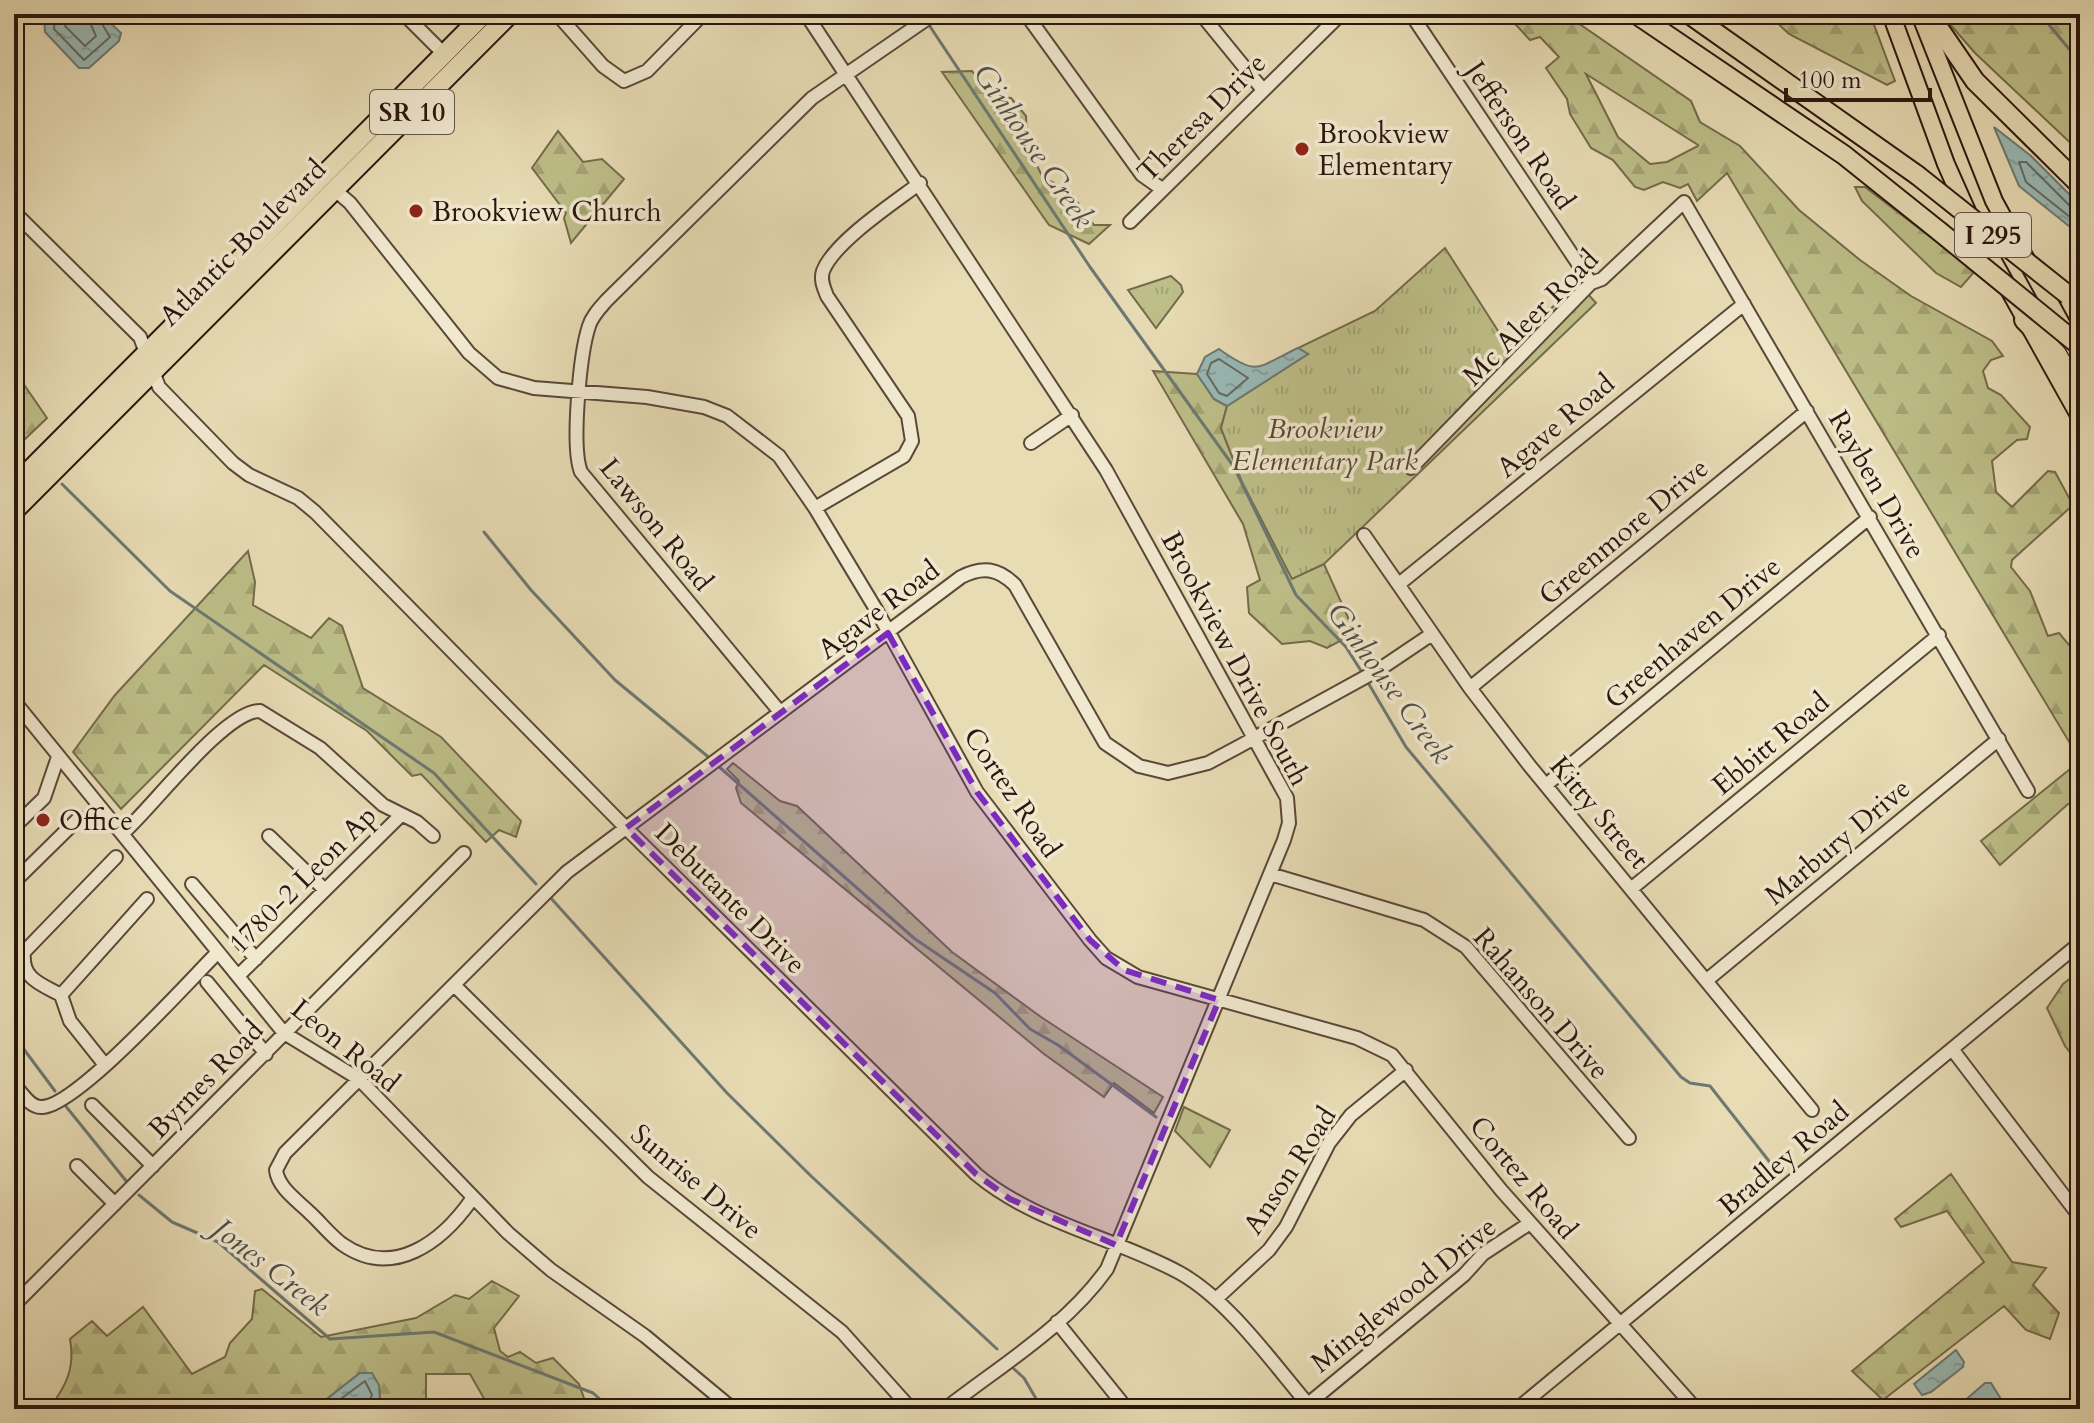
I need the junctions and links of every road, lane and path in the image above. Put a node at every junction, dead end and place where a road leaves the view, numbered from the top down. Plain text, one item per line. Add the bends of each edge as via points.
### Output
1 (404, 14) edge
2 (484, 14) edge
3 (510, 14) edge
4 (557, 14) edge
5 (703, 14) edge
6 (806, 14) edge
7 (934, 14) edge
8 (1026, 14) edge
9 (1201, 14) edge
10 (1341, 14) edge
11 (1411, 14) edge
12 (1636, 14) edge
13 (1689, 14) edge
14 (1891, 14) edge
15 (1920, 14) edge
16 (1929, 14) edge
17 (444, 54) junction
18 (846, 73) junction
19 (1263, 90) junction
20 (920, 183) junction
21 (327, 184) junction
22 (2080, 185) edge
23 (1162, 189) junction
24 (1684, 202) joint
25 (14, 212) edge
26 (1130, 222) dead end
27 (1591, 283) junction
28 (2074, 300) edge
29 (1744, 304) junction
30 (2024, 320) junction
31 (2080, 346) edge
32 (145, 352) junction
33 (2080, 358) edge
34 (153, 371) junction
35 (581, 391) junction
36 (2080, 394) edge
37 (1807, 411) junction
38 (1072, 415) junction
39 (2080, 417) edge
40 (1031, 443) dead end
41 (1411, 468) dead end
42 (14, 486) edge
43 (815, 508) junction
44 (14, 511) edge
45 (1870, 517) junction
46 (1364, 535) dead end
47 (1399, 584) junction
48 (888, 633) junction
49 (1432, 634) junction
50 (1939, 635) junction
51 (1470, 688) junction
52 (14, 701) edge
53 (780, 712) junction
54 (1255, 738) junction
55 (1999, 739) junction
56 (58, 757) junction
57 (1546, 785) junction
58 (2028, 791) dead end
59 (400, 816) junction
60 (79, 818) dead end
61 (14, 827) edge
62 (626, 828) junction
63 (123, 833) junction
64 (269, 836) dead end
65 (433, 836) dead end
66 (464, 853) dead end
67 (116, 857) dead end
68 (1270, 874) junction
69 (14, 882) edge
70 (192, 884) dead end
71 (1631, 889) junction
72 (325, 890) junction
73 (147, 899) dead end
74 (2080, 943) edge
75 (218, 952) junction
76 (256, 959) junction
77 (238, 976) junction
78 (1707, 980) junction
79 (207, 982) dead end
80 (454, 985) junction
81 (61, 995) junction
82 (1219, 1000) junction
83 (284, 1033) junction
84 (1952, 1049) junction
85 (266, 1054) junction
86 (105, 1065) junction
87 (1406, 1070) junction
88 (359, 1079) junction
89 (14, 1084) edge
90 (92, 1105) dead end
91 (1812, 1110) dead end
92 (1629, 1138) dead end
93 (77, 1166) dead end
94 (153, 1166) junction
95 (472, 1199) junction
96 (115, 1204) junction
97 (2080, 1217) edge
98 (1530, 1223) junction
99 (1116, 1245) junction
100 (16, 1298) edge
101 (1216, 1299) junction
102 (1057, 1322) junction
103 (1621, 1324) junction
104 (1310, 1406) edge
105 (733, 1409) edge
106 (911, 1409) edge
107 (945, 1409) edge
108 (1127, 1409) edge
109 (1517, 1409) edge
110 (1696, 1409) edge

1 - 17 street
2 - 17 highway, Atlantic Boulevard / SR 10
3 - 21 highway, Atlantic Boulevard / SR 10
4 - 5 street via 603,66 624,81 647,71
6 - 18 street, Brookview Drive South
7 - 18 street, Lawson Road
8 - 23 street via 1142,175
9 - 19 street
10 - 19 street, Theresa Drive
11 - 27 street, Jefferson Road
12 - 31 highway, I 295, bridge via 1844,155
13 - 28 highway, I 295, bridge via 1917,175
14 - 30 main road via 1946,164
15 - 33 main road via 1994,201
16 - 22 highway via 1975,81
17 - 21 highway, Atlantic Boulevard / SR 10 via 341,157 340,170
18 - 20 street, Brookview Drive South
18 - 35 street, Lawson Road via 777,131 595,314 587,333
19 - 23 street, Theresa Drive
20 - 38 street, Brookview Drive South
20 - 43 street via 865,224 824,268 822,279 827,296 908,416 912,441 904,456
21 - 32 highway, Atlantic Boulevard / SR 10
21 - 34 highway, Atlantic Boulevard / SR 10 via 314,211
21 - 35 street, Cortez Road via 350,203 483,368 512,384
23 - 26 street, Theresa Drive
24 - 27 street, Mc Aleer Road via 1602,279
24 - 29 street, Rayben Drive
25 - 32 street, Debutante Drive via 140,337
27 - 41 street, Mc Aleer Road
29 - 37 street, Rayben Drive
29 - 47 street, Agave Road
30 - 36 highway via 2057,354
30 - 39 main road
32 - 34 street, Debutante Drive
32 - 42 highway, Atlantic Boulevard / SR 10
34 - 44 highway, Atlantic Boulevard / SR 10
34 - 62 street, Debutante Drive via 159,387 233,463 315,512
35 - 43 street, Cortez Road via 671,401 727,416 779,456
35 - 53 street, Lawson Road via 575,447 581,472
37 - 45 street, Rayben Drive
37 - 51 street, Greenmore Drive
38 - 40 street
38 - 54 street, Brookview Drive South
43 - 48 street, Cortez Road
45 - 50 street, Rayben Drive
45 - 57 street, Greenhaven Drive
46 - 47 street, Kitty Street
47 - 49 street, Kitty Street
48 - 53 street, Agave Road
48 - 54 street, Agave Road via 961,577 989,569 1015,585 1091,721 1121,757 1168,773 1208,763
48 - 82 street, Cortez Road via 977,792 1098,949 1138,977
49 - 51 street, Kitty Street
49 - 54 street, Agave Road
50 - 55 street, Rayben Drive
50 - 71 street, Ebbitt Road
51 - 57 street, Kitty Street
52 - 56 street, Leon Road
53 - 62 street, Agave Road
54 - 68 street, Brookview Drive South via 1288,807 1289,823
55 - 58 street, Rayben Drive
55 - 78 street, Marbury Drive
56 - 61 street via 44,798
56 - 63 street, Leon Road
57 - 71 street, Kitty Street
59 - 63 street via 320,748 254,711 233,722
59 - 65 street
59 - 72 street, 1780-2 Leon Ap
60 - 69 street
62 - 80 street, Agave Road via 567,872
62 - 99 street, Debutante Drive via 976,1174 1010,1199
63 - 75 street, Leon Road
64 - 72 street
66 - 83 street, Byrnes Road
67 - 81 street via 24,952 29,975
68 - 82 street, Brookview Drive South
68 - 92 street, Rahanson Drive via 1424,920 1466,947
70 - 76 street
71 - 78 street, Kitty Street
72 - 76 street, 1780-2 Leon Ap
73 - 81 street
74 - 84 street, Bradley Road
75 - 77 street, Leon Road
75 - 86 street
76 - 77 street, 1780-2 Leon Ap
77 - 83 street, Leon Road
78 - 91 street, Kitty Street
79 - 85 street
80 - 88 street, Agave Road
80 - 106 street, Sunrise Drive via 648,1177 842,1332
81 - 86 street via 70,1021
82 - 87 street, Cortez Road via 1365,1041 1383,1048
82 - 99 street, Brookview Drive South
83 - 85 street, Byrnes Road
83 - 88 street, Leon Road
84 - 97 street
84 - 103 street, Bradley Road
85 - 94 street, Byrnes Road
86 - 89 street via 59,1102 42,1107 33,1105
87 - 98 street, Cortez Road
87 - 101 street, Anson Road via 1351,1115 1329,1143 1278,1238
88 - 95 street, Leon Road
88 - 95 street, Agave Road via 277,1162 277,1178 342,1244 373,1258 407,1255 433,1244
90 - 94 street
93 - 96 street
94 - 96 street, Byrnes Road
95 - 105 street, Leon Road via 551,1270 645,1336
96 - 100 street, Byrnes Road
98 - 103 street, Cortez Road
98 - 104 street, Minglewood Drive via 1483,1254
99 - 101 street, Debutante Drive via 1179,1273
99 - 102 street, Brookview Drive South via 1098,1282
101 - 104 street, Debutante Drive
102 - 107 street, Brookview Drive South
102 - 108 street
103 - 109 street, Bradley Road
103 - 110 street, Cortez Road

